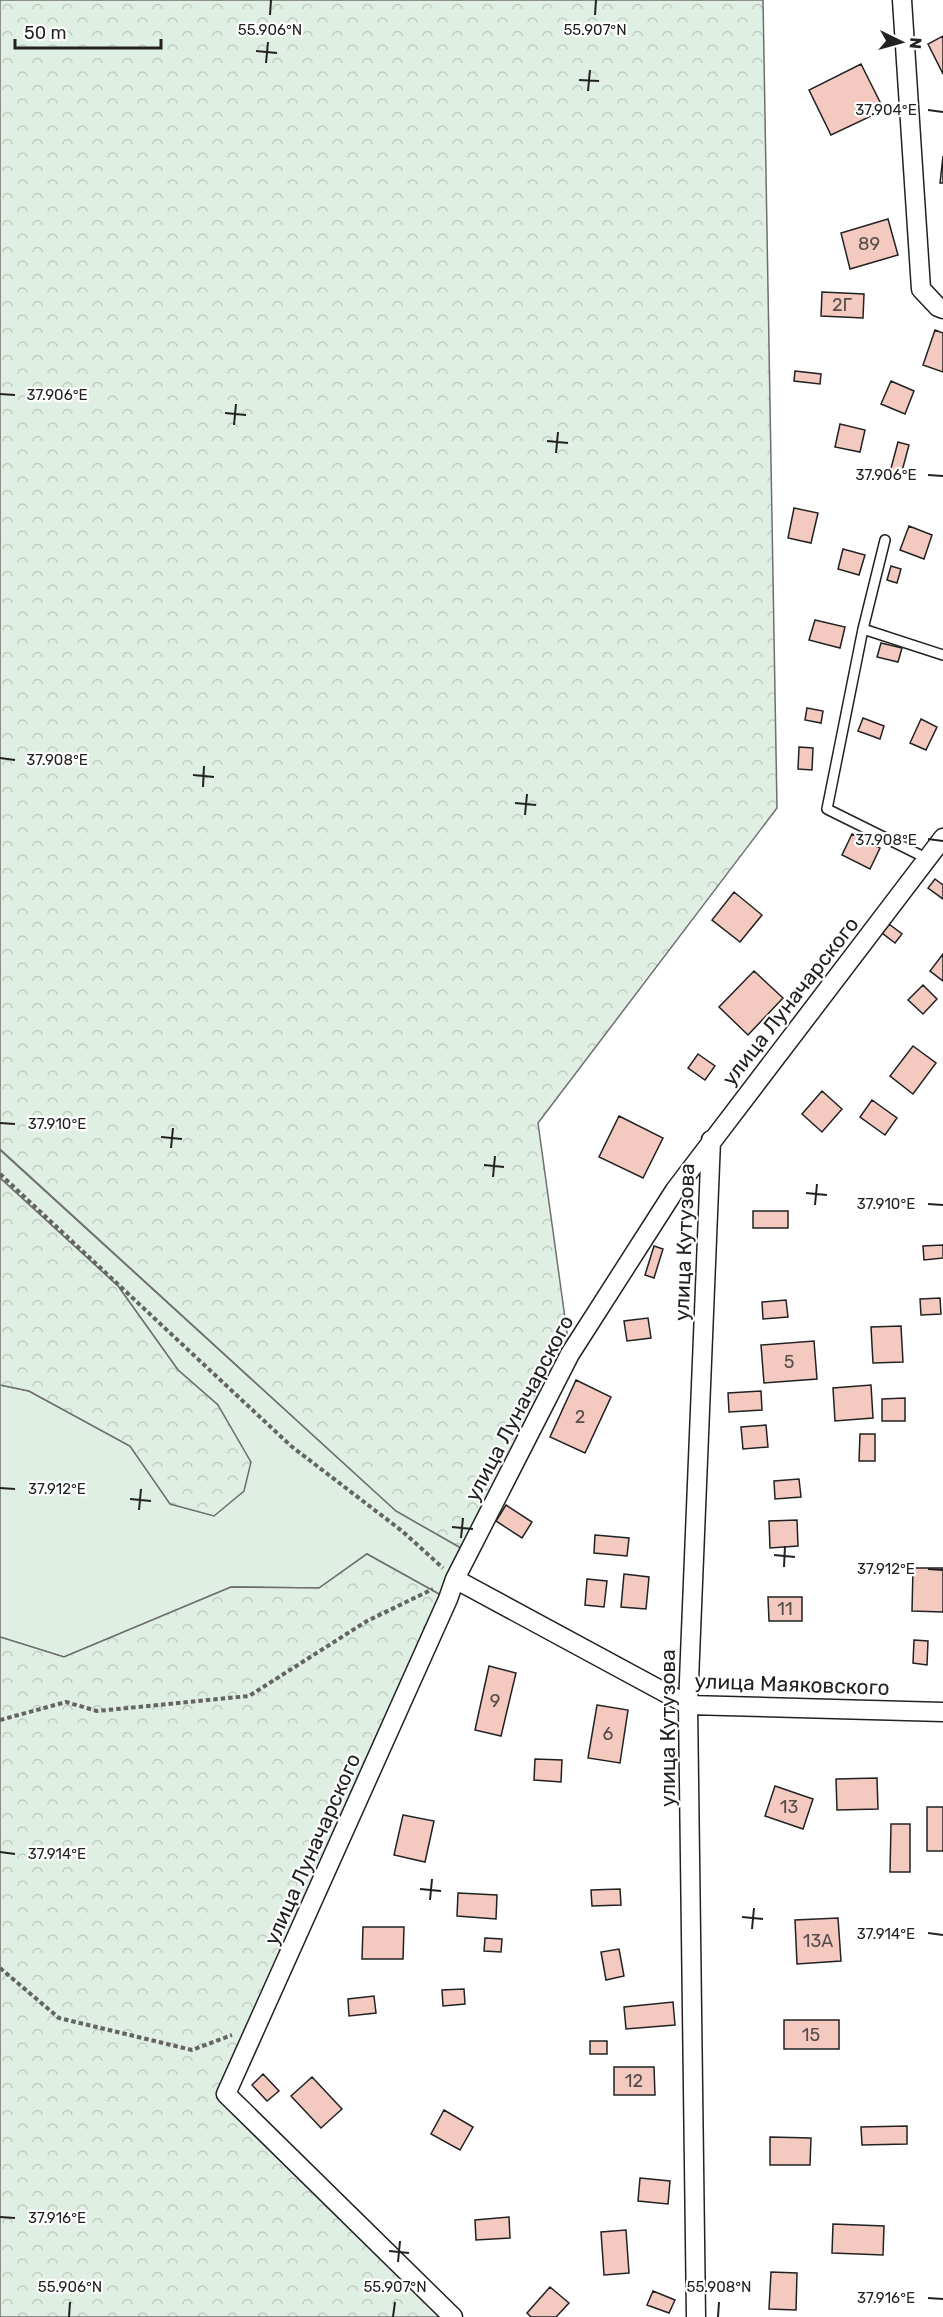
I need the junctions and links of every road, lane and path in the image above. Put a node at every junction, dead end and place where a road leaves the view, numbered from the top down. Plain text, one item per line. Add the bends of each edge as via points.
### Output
1 (902, 0) edge
2 (943, 309) edge
3 (885, 540) dead end
4 (863, 629) junction
5 (943, 655) edge
6 (943, 838) edge
7 (928, 859) junction
8 (711, 1140) junction
9 (0, 1174) edge
10 (455, 1579) junction
11 (688, 1705) junction
12 (943, 1712) edge
13 (0, 1720) edge
14 (0, 1968) edge
15 (257, 2025) junction
16 (453, 2317) edge
17 (696, 2317) edge

1 - 2 street via 921,289
3 - 4 lane
4 - 5 lane
4 - 7 lane via 826,808
6 - 7 street, улица Луначарского
7 - 8 street, улица Луначарского
8 - 10 street, улица Луначарского via 570,1354
8 - 11 street, улица Кутузова
9 - 10 path via 291,1446 402,1531
10 - 11 street, улица Маяковского
10 - 13 path via 367,1621 249,1696 98,1711 66,1702
10 - 15 street, улица Луначарского
11 - 12 street, улица Маяковского
11 - 17 street, улица Кутузова
14 - 15 path via 59,2018 192,2050
15 - 16 street, улица Луначарского via 226,2094

